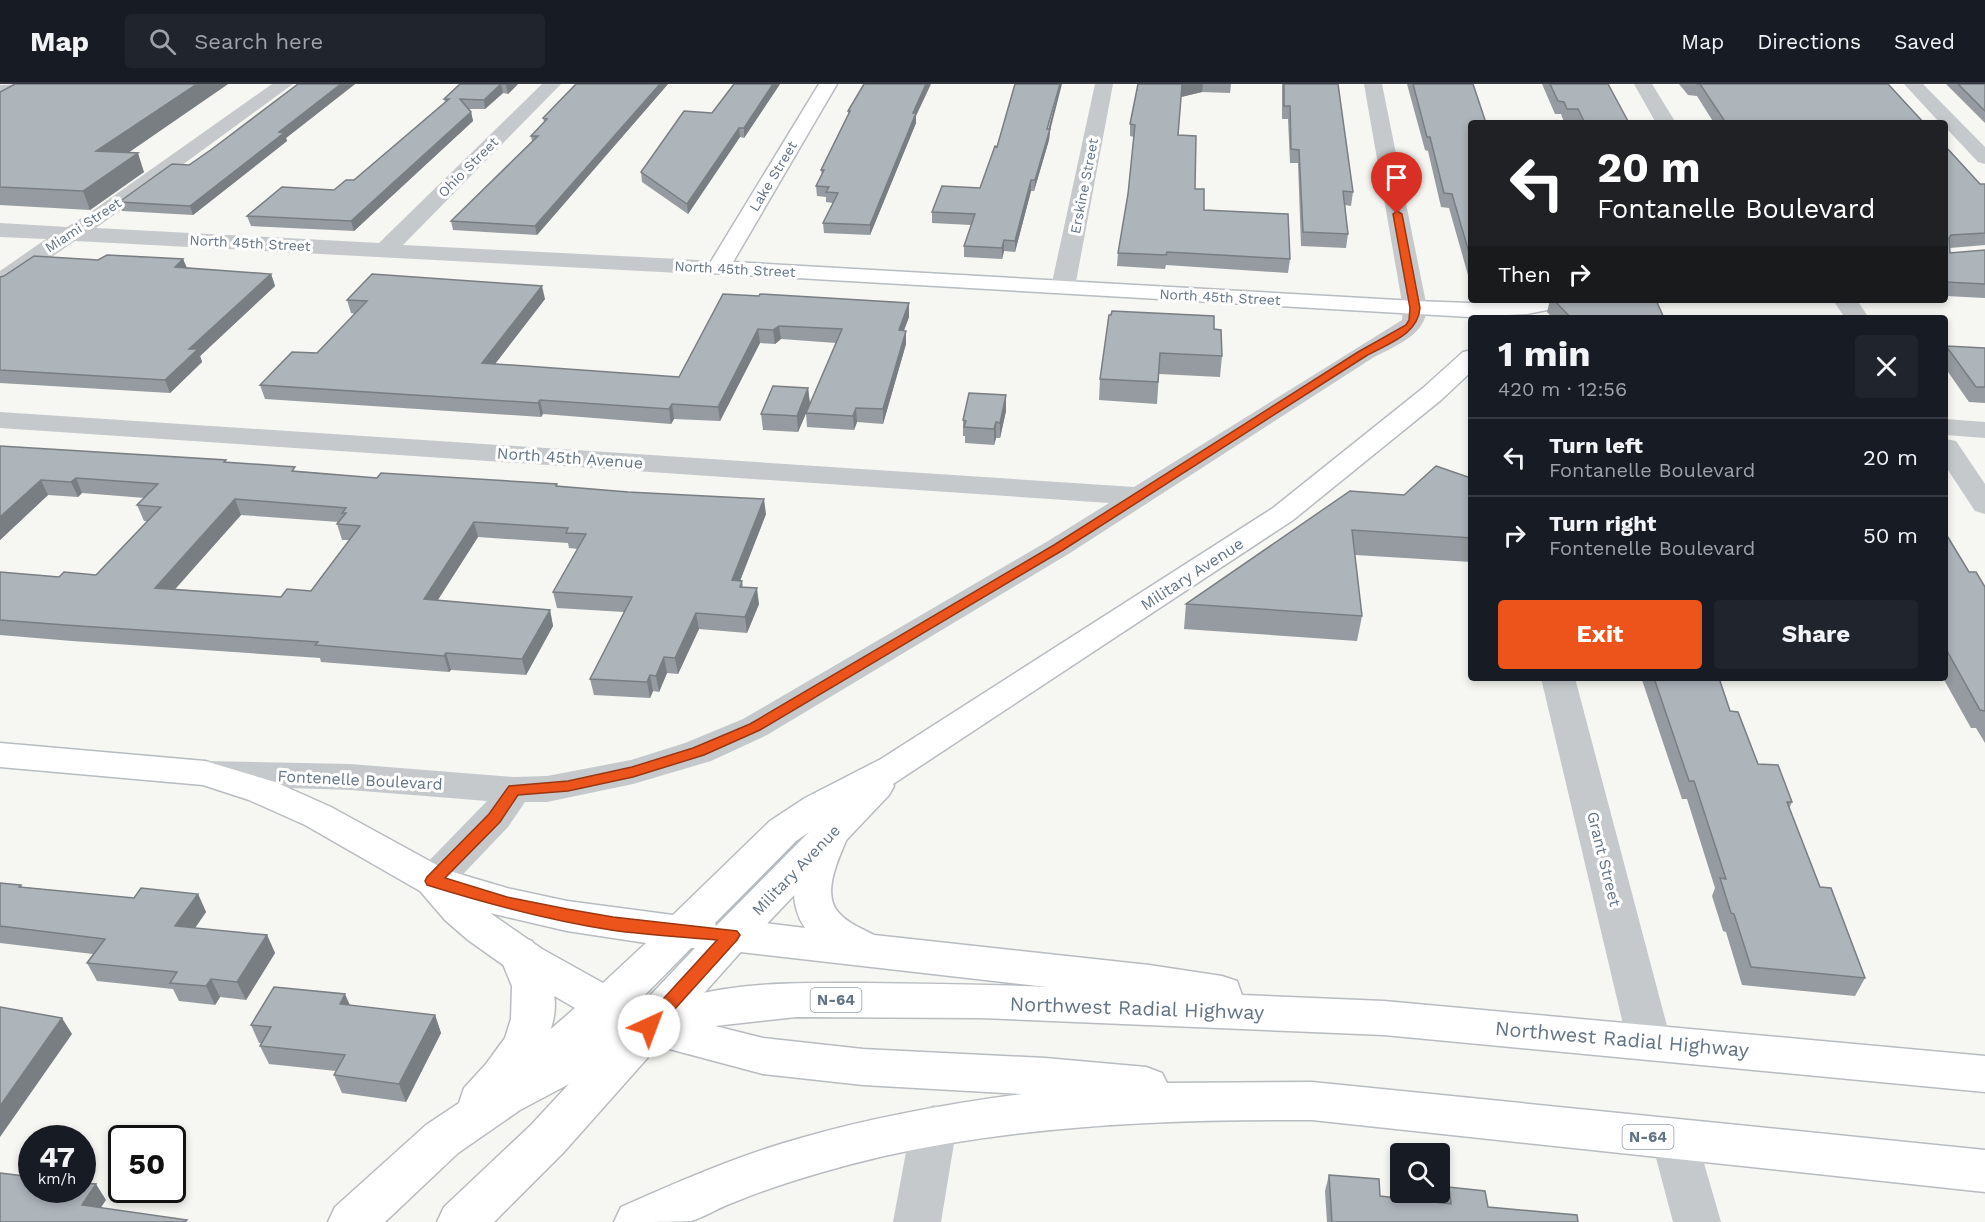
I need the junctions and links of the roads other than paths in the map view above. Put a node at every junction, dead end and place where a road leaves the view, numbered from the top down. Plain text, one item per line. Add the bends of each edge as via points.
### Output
1 (15, 84) edge
2 (284, 84) edge
3 (552, 84) edge
4 (828, 84) edge
5 (1104, 84) edge
6 (1373, 84) edge
7 (1643, 84) edge
8 (1913, 84) edge
9 (0, 92) edge
10 (1664, 120) edge
11 (1985, 158) edge
12 (0, 230) edge
13 (71, 233) junction
14 (385, 250) junction
15 (718, 268) junction
16 (0, 282) edge
17 (1063, 287) junction
18 (1548, 303) edge
19 (1415, 308) junction
20 (1471, 314) edge
21 (1468, 361) edge
22 (0, 420) edge
23 (1948, 428) edge
24 (1985, 430) edge
25 (1948, 450) edge
26 (1140, 496) junction
27 (1985, 505) edge
28 (1559, 681) edge
29 (0, 755) edge
30 (894, 768) junction
31 (206, 773) junction
32 (514, 790) junction
33 (829, 836) junction
34 (433, 881) junction
35 (683, 931) junction
36 (732, 935) junction
37 (868, 950) junction
38 (518, 952) junction
39 (609, 1005) junction
40 (1384, 1018) junction
41 (649, 1026) junction
42 (1649, 1041) junction
43 (1985, 1074) edge
44 (504, 1097) junction
45 (1312, 1101) junction
46 (934, 1125) junction
47 (442, 1139) junction
48 (1674, 1139) junction
49 (1985, 1171) edge
50 (352, 1222) edge
51 (461, 1222) edge
52 (638, 1222) edge
53 (917, 1222) edge
54 (1697, 1222) edge

1 - 9 street
2 - 13 street, Miami Street
3 - 14 street, Ohio Street
4 - 15 main road, Lake Street
5 - 17 street, Erskine Street
6 - 19 street
7 - 10 street
8 - 11 street
12 - 13 street, North 45th Street
13 - 14 street, North 45th Street
13 - 16 street, Miami Street
14 - 15 street, North 45th Street
15 - 17 main road, North 45th Street
17 - 19 main road, North 45th Street
18 - 20 main road
19 - 20 main road, North 45th Street
19 - 26 street, Fontenelle Boulevard via 1409,327
21 - 30 main road, Military Avenue via 1283,514
22 - 26 street, North 45th Avenue
23 - 24 street
25 - 27 street
26 - 32 street, Fontenelle Boulevard via 755,727 698,752 633,772 568,786
28 - 42 street, Grant Street
29 - 31 main road, Fontenelle Boulevard
30 - 33 main road, Military Avenue
30 - 35 main road, Military Avenue via 818,807 783,831
31 - 32 street, Fontenelle Boulevard via 350,777
31 - 34 main road, Fontenelle Boulevard via 262,791 318,816
32 - 34 street via 495,818
33 - 36 main road, Military Avenue
33 - 37 main road via 813,875 816,912 839,937
34 - 35 main road via 567,916
34 - 38 main road via 463,913
35 - 36 main road
35 - 39 main road, Military Avenue
36 - 37 main road
36 - 41 main road, Military Avenue
37 - 40 main road via 1149,982
38 - 39 main road
38 - 47 main road via 533,985 531,1029 503,1078
39 - 41 main road
39 - 44 main road, Military Avenue
40 - 41 main road, Northwest Radial Highway / N-64 via 981,1001 796,1000 734,1005
40 - 42 main road, Northwest Radial Highway / N-64
41 - 44 main road, Northwest Radial Highway / N-64 via 596,1048
41 - 45 main road via 763,1056
41 - 51 main road, Military Avenue via 547,1139
42 - 43 main road, Northwest Radial Highway / N-64
44 - 47 main road, Northwest Radial Highway / N-64
45 - 46 main road, N-64 via 1213,1099 1106,1105 1016,1112
45 - 48 main road, N-64
46 - 52 main road, N-64 via 827,1150 740,1179
46 - 53 street
47 - 50 main road, Northwest Radial Highway / N-64
48 - 49 main road, N-64
48 - 54 street

